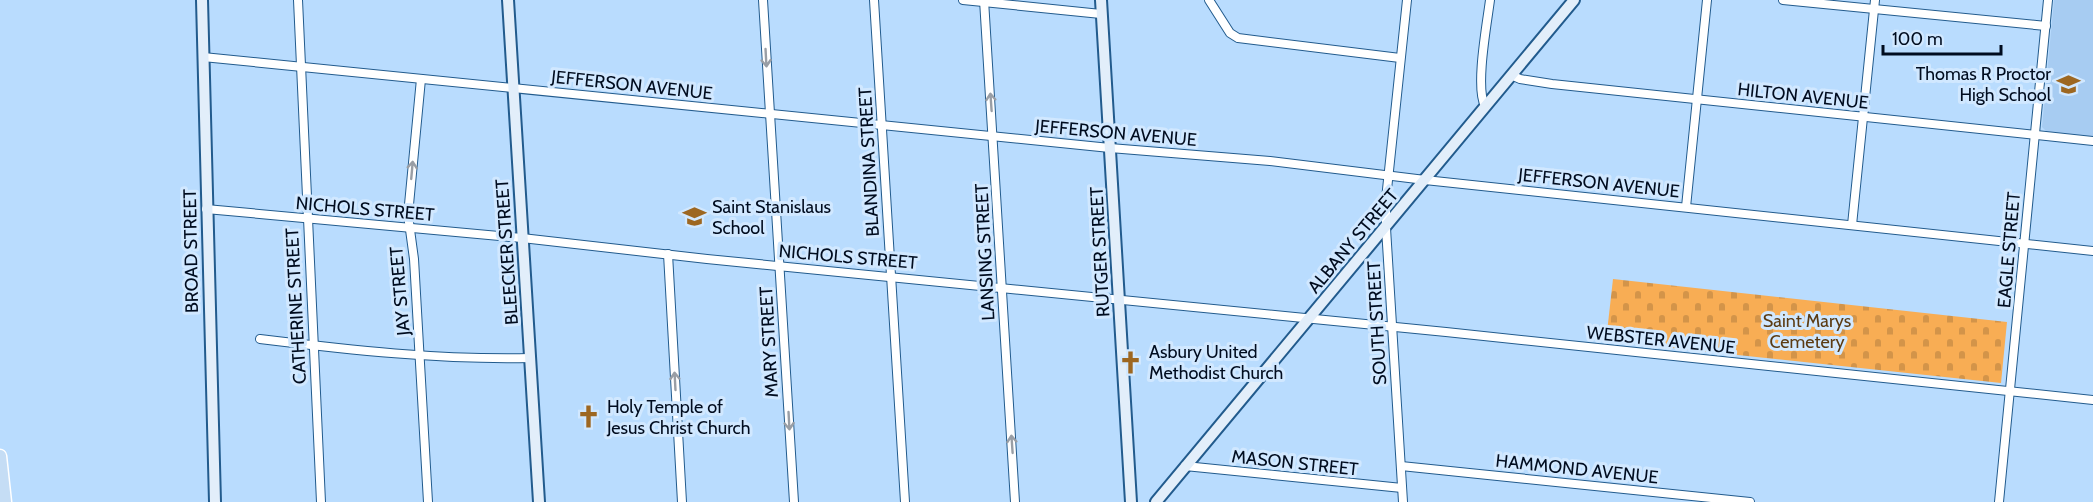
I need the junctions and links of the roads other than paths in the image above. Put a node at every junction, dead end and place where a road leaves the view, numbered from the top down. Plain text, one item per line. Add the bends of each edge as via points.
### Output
1 (202, 0) edge
2 (298, 0) edge
3 (508, 0) edge
4 (763, 0) edge
5 (874, 0) edge
6 (963, 0) edge
7 (1101, 0) edge
8 (1209, 0) edge
9 (1407, 0) edge
10 (1490, 0) edge
11 (1574, 0) edge
12 (1707, 0) edge
13 (1783, 0) edge
14 (1875, 0) edge
15 (2048, 0) edge
16 (984, 1) edge
17 (1874, 10) junction
18 (1101, 14) junction
19 (2046, 26) junction
20 (203, 57) junction
21 (1400, 58) junction
22 (301, 67) junction
23 (1511, 75) junction
24 (421, 78) junction
25 (513, 88) junction
26 (1698, 100) junction
27 (1485, 106) junction
28 (770, 114) junction
29 (1863, 117) junction
30 (882, 126) junction
31 (2035, 135) junction
32 (993, 136) junction
33 (2093, 141) edge
34 (1110, 148) junction
35 (1389, 176) junction
36 (1425, 180) junction
37 (1686, 207) junction
38 (207, 209) junction
39 (307, 219) junction
40 (1851, 225) junction
41 (409, 228) junction
42 (1386, 228) junction
43 (522, 238) junction
44 (2025, 243) junction
45 (2093, 251) edge
46 (668, 254) junction
47 (779, 266) junction
48 (890, 276) junction
49 (1002, 287) junction
50 (1119, 299) junction
51 (1308, 320) junction
52 (1391, 328) junction
53 (260, 339) dead end
54 (312, 345) junction
55 (419, 355) junction
56 (530, 358) junction
57 (2010, 391) junction
58 (2093, 400) edge
59 (0, 456) edge
60 (1185, 466) junction
61 (1401, 466) junction
62 (1402, 488) junction
63 (5, 502) edge
64 (215, 502) edge
65 (321, 502) edge
66 (428, 502) edge
67 (539, 502) edge
68 (682, 502) edge
69 (794, 502) edge
70 (905, 502) edge
71 (1016, 502) edge
72 (1131, 502) edge
73 (1156, 502) edge
74 (1403, 502) edge
75 (1750, 502) edge
76 (2000, 502) edge

1 - 20 street, BROAD STREET
2 - 22 street, CATHERINE STREET
3 - 25 street, BLEECKER STREET
4 -> 28 street, MARY STREET
5 - 30 street, BLANDINA STREET
6 - 16 street
7 - 18 street, RUTGER STREET
8 - 21 street via 1230,33 1238,38
9 - 21 street, SOUTH STREET
10 - 27 street via 1481,84
11 - 23 street, ALBANY STREET
12 - 26 street
13 - 17 street
14 - 17 street
15 - 19 street, EAGLE STREET
16 - 18 street
32 -> 16 street, LANSING STREET
17 - 19 street
17 - 29 street
18 - 34 street, RUTGER STREET
19 - 31 street, EAGLE STREET
20 - 22 street, JEFFERSON AVENUE
20 - 38 street, BROAD STREET
21 - 35 street, SOUTH STREET
22 - 24 street, JEFFERSON AVENUE
22 - 39 street, CATHERINE STREET
23 - 26 street, HILTON AVENUE via 1520,80
23 - 27 street, ALBANY STREET
24 - 25 street, JEFFERSON AVENUE
41 -> 24 street, JAY STREET
25 - 28 street, JEFFERSON AVENUE
25 - 43 street, BLEECKER STREET
26 - 29 street, HILTON AVENUE
26 - 37 street
27 - 36 street, ALBANY STREET
28 - 30 street, JEFFERSON AVENUE
28 - 47 street, MARY STREET
29 - 31 street, HILTON AVENUE
29 - 40 street
30 - 32 street, JEFFERSON AVENUE
30 - 48 street, BLANDINA STREET
31 - 33 street, HILTON AVENUE
31 - 44 street, EAGLE STREET
32 - 34 street, JEFFERSON AVENUE
32 - 49 street, LANSING STREET
34 - 35 street, JEFFERSON AVENUE via 1270,161
34 - 50 street, RUTGER STREET
35 - 36 street, JEFFERSON AVENUE
35 - 42 street, SOUTH STREET
36 - 37 street, JEFFERSON AVENUE
36 - 42 street, ALBANY STREET
37 - 40 street, JEFFERSON AVENUE
38 - 39 street, NICHOLS STREET
38 - 64 street, BROAD STREET
39 - 41 street, NICHOLS STREET
39 - 54 street, CATHERINE STREET
40 - 44 street, JEFFERSON AVENUE
41 - 43 street, NICHOLS STREET
41 - 55 street, JAY STREET
42 - 51 street, ALBANY STREET
42 - 52 street, SOUTH STREET
43 - 46 street, NICHOLS STREET
43 - 56 street, BLEECKER STREET
44 - 45 street, JEFFERSON AVENUE
44 - 57 street, EAGLE STREET
46 - 47 street, NICHOLS STREET
68 -> 46 street
47 - 48 street, NICHOLS STREET
47 -> 69 street, MARY STREET
48 - 49 street, NICHOLS STREET
48 - 70 street, BLANDINA STREET
49 - 50 street, NICHOLS STREET
71 -> 49 street, LANSING STREET
50 - 51 street, NICHOLS STREET
50 - 72 street, RUTGER STREET
51 - 52 street, WEBSTER AVENUE
51 - 60 street, ALBANY STREET
52 - 57 street, WEBSTER AVENUE
52 - 61 street, SOUTH STREET
53 - 54 street
54 - 55 street
54 - 65 street, CATHERINE STREET
55 - 56 street
55 - 66 street, JAY STREET
56 - 67 street, BLEECKER STREET
57 - 58 street, WEBSTER AVENUE
57 - 76 street, EAGLE STREET
59 - 63 main road
60 - 62 street, MASON STREET
60 - 73 street, ALBANY STREET
61 - 62 street, SOUTH STREET
61 - 75 street, HAMMOND AVENUE
62 - 74 street, SOUTH STREET

